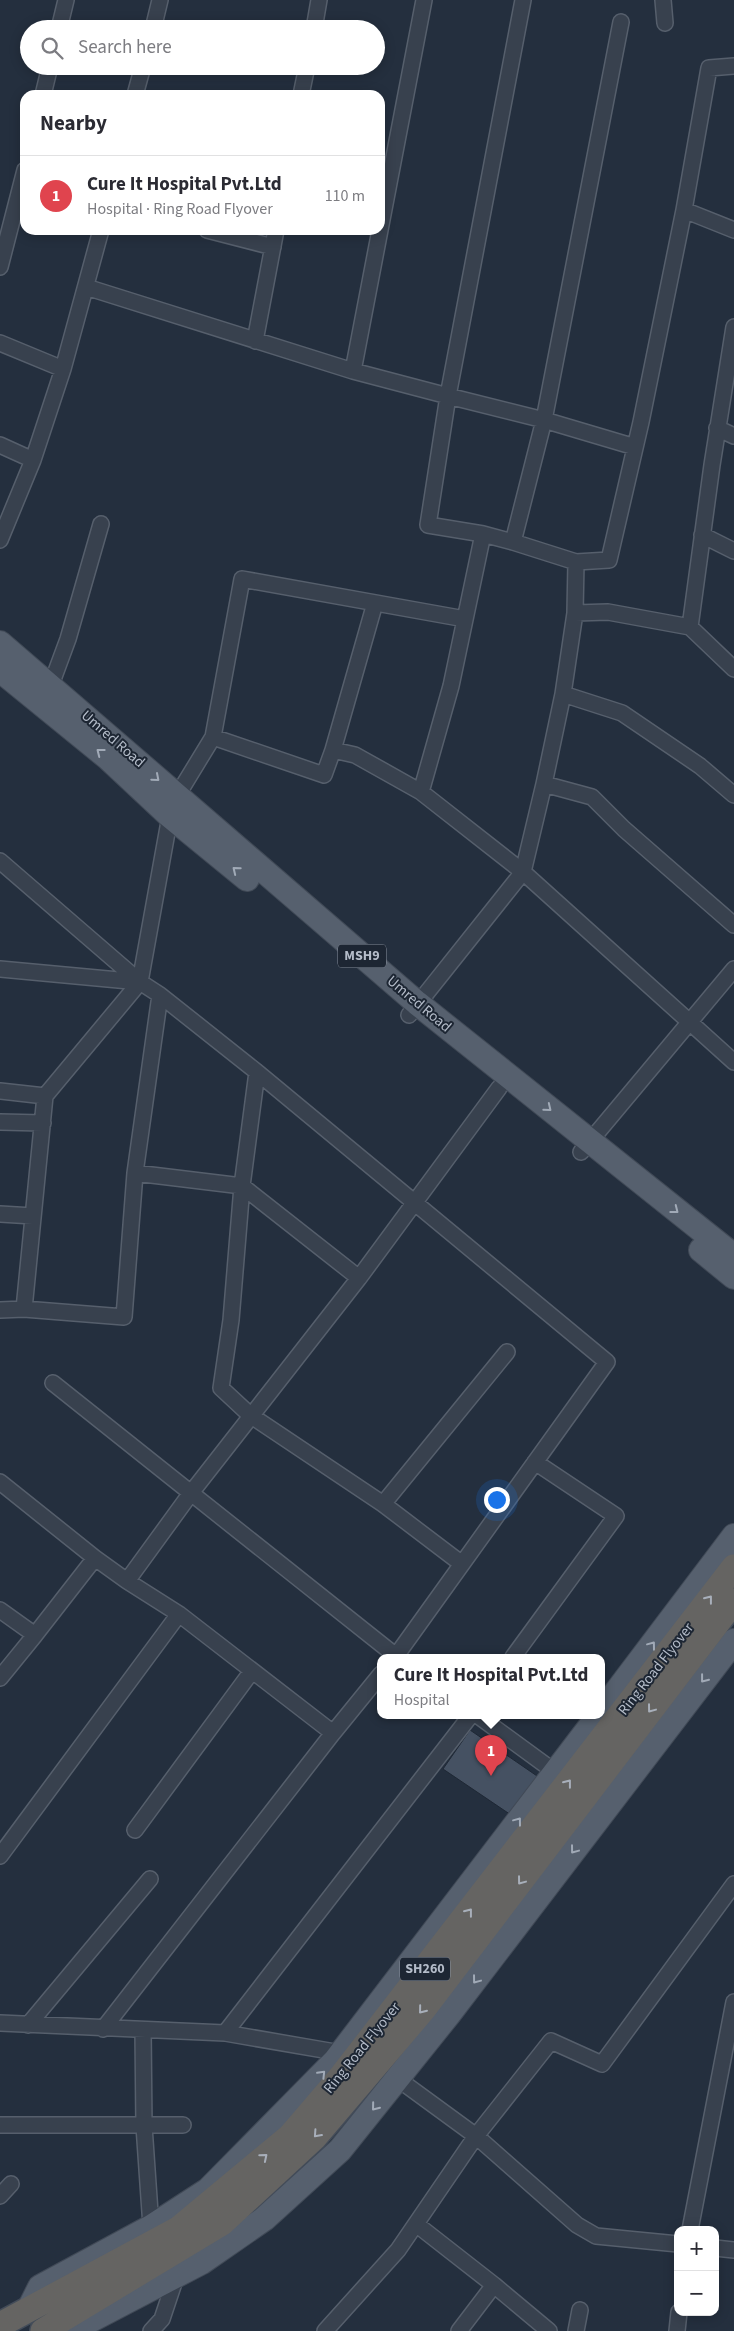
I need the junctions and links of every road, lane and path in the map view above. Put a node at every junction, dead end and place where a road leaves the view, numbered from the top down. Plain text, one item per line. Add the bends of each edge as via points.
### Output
1 (66, 0) edge
2 (160, 0) edge
3 (319, 0) edge
4 (424, 0) edge
5 (522, 0) edge
6 (663, 0) edge
7 (61, 20) edge
8 (154, 20) edge
9 (316, 20) edge
10 (621, 22) dead end
11 (664, 23) dead end
12 (734, 66) edge
13 (48, 75) edge
14 (141, 75) edge
15 (305, 75) edge
16 (44, 90) edge
17 (136, 90) edge
18 (302, 90) edge
19 (20, 189) edge
20 (385, 204) edge
21 (684, 210) junction
22 (734, 230) edge
23 (100, 235) edge
24 (226, 235) edge
25 (275, 235) edge
26 (379, 235) edge
27 (273, 247) junction
28 (0, 267) edge
29 (86, 287) junction
30 (734, 326) edge
31 (255, 341) junction
32 (0, 343) edge
33 (63, 369) junction
34 (353, 371) junction
35 (448, 396) junction
36 (544, 420) junction
37 (717, 428) junction
38 (734, 436) edge
39 (0, 445) edge
40 (635, 447) junction
41 (33, 460) junction
42 (101, 524) dead end
43 (483, 534) junction
44 (702, 535) junction
45 (0, 540) edge
46 (513, 542) junction
47 (734, 551) edge
48 (576, 562) junction
49 (374, 603) junction
50 (575, 613) junction
51 (465, 618) junction
52 (690, 627) junction
53 (0, 643) edge
54 (734, 669) edge
55 (0, 670) edge
56 (51, 685) junction
57 (563, 694) junction
58 (213, 737) junction
59 (333, 750) junction
60 (544, 784) junction
61 (421, 792) junction
62 (734, 795) edge
63 (173, 806) junction
64 (0, 861) edge
65 (523, 872) junction
66 (734, 925) edge
67 (0, 969) edge
68 (734, 969) edge
69 (140, 982) junction
70 (160, 995) junction
71 (413, 1009) junction
72 (689, 1022) junction
73 (734, 1062) edge
74 (257, 1072) junction
75 (499, 1088) junction
76 (0, 1091) edge
77 (45, 1096) junction
78 (0, 1122) edge
79 (43, 1123) junction
80 (585, 1147) junction
81 (136, 1174) junction
82 (242, 1186) junction
83 (415, 1202) junction
84 (0, 1214) edge
85 (33, 1216) junction
86 (731, 1264) edge
87 (359, 1278) junction
88 (24, 1309) junction
89 (0, 1310) edge
90 (507, 1352) dead end
91 (53, 1383) dead end
92 (250, 1415) junction
93 (535, 1462) junction
94 (0, 1482) edge
95 (191, 1492) junction
96 (383, 1504) junction
97 (734, 1536) edge
98 (95, 1558) junction
99 (462, 1564) junction
100 (734, 1567) edge
101 (127, 1581) junction
102 (734, 1601) edge
103 (0, 1610) edge
104 (179, 1614) junction
105 (35, 1635) junction
106 (734, 1641) edge
107 (392, 1654) edge
108 (398, 1654) edge
109 (515, 1654) edge
110 (252, 1671) junction
111 (0, 1678) edge
112 (377, 1679) edge
113 (605, 1707) edge
114 (468, 1719) edge
115 (482, 1719) edge
116 (596, 1719) edge
117 (333, 1733) junction
118 (555, 1772) junction
119 (135, 1830) dead end
120 (0, 1856) edge
121 (150, 1879) dead end
122 (734, 1884) edge
123 (734, 2002) edge
124 (0, 2023) edge
125 (28, 2025) junction
126 (103, 2029) junction
127 (142, 2030) junction
128 (224, 2033) junction
129 (341, 2053) junction
130 (398, 2079) junction
131 (0, 2125) edge
132 (183, 2125) dead end
133 (144, 2126) junction
134 (476, 2136) junction
135 (11, 2184) dead end
136 (0, 2196) edge
137 (416, 2224) junction
138 (691, 2226) edge
139 (151, 2227) junction
140 (674, 2244) edge
141 (719, 2248) edge
142 (734, 2250) edge
143 (176, 2277) junction
144 (494, 2285) junction
145 (29, 2309) junction
146 (580, 2310) dead end
147 (679, 2316) edge
148 (0, 2325) edge
149 (44, 2331) edge
150 (151, 2331) edge
151 (325, 2331) edge
152 (459, 2331) edge
153 (549, 2331) edge
154 (576, 2331) edge
155 (677, 2331) edge

1 - 7 street
2 - 8 street
3 - 9 street
4 - 20 street
5 - 35 street
6 - 11 street
10 - 36 street
12 - 21 street via 709,68
13 - 16 street
14 - 17 street
15 - 18 street
19 - 28 street
21 - 22 street
21 - 40 street
23 - 29 street
24 - 27 street
25 - 27 street
26 - 34 street
27 - 31 street
29 - 31 street
29 - 33 street
30 - 37 street
31 - 34 street
32 - 33 street
33 - 41 street
34 - 35 street
35 - 36 street
35 - 43 street via 428,525
36 - 40 street
36 - 46 street
37 - 38 street
37 - 44 street
39 - 41 street
40 - 48 street via 609,560
41 - 45 street
42 - 56 street via 68,639
43 - 46 street
43 - 51 street
44 - 47 street
44 - 52 street
46 - 48 street
48 - 50 street
49 - 51 street
49 - 58 street via 242,579
49 - 59 street
50 - 52 street via 608,612
50 - 57 street
51 - 61 street via 451,686
52 - 54 street
53 - 56 main road, Umred Road / MSH9
63 -> 55 main road
56 -> 63 main road, Umred Road / MSH9
57 - 60 street
57 - 62 street via 622,713 700,766
58 - 59 street via 324,775
58 - 63 street
59 - 61 street via 355,755
60 - 65 street
60 - 66 street via 592,797
61 - 65 street
63 - 69 street
63 - 71 main road, Umred Road / MSH9
64 - 69 street
65 - 71 street
65 - 72 street
67 - 69 street
68 - 72 street
69 - 70 street
69 - 77 street
70 - 74 street
70 - 81 street
71 - 75 main road
71 -> 80 main road, Umred Road / MSH9
72 - 73 street
72 - 80 street
74 - 82 street
74 - 83 street
75 - 80 main road via 544,1126
75 - 83 street
76 - 77 street
77 - 79 street
78 - 79 street
79 - 85 street
80 - 86 main road, Umred Road / MSH9
81 - 82 street
81 - 88 street via 124,1317
82 - 87 street
82 - 92 street via 231,1320 221,1388
83 - 87 street
83 - 93 street via 607,1362
84 - 85 street
85 - 88 street
87 - 92 street
88 - 89 street
90 - 96 street
91 - 95 street
92 - 95 street
92 - 96 street
93 - 99 street
93 - 109 street via 616,1516
94 - 98 street
95 - 101 street
95 - 107 street
96 - 99 street
113 -> 97 main road
98 - 101 street
98 - 105 street
99 - 108 street
145 -> 100 highway, Ring Road Flyover / SH260 via 178,2229 290,2136 343,2074
101 - 104 street
102 -> 149 highway, Ring Road Flyover / SH260 via 423,2010 315,2137 222,2223
103 - 105 street
104 - 110 street
104 - 120 street
105 - 111 street
106 -> 130 main road
110 - 117 street
110 - 119 street
112 - 117 street
114 - 128 street
115 - 118 street
116 - 118 main road
117 - 126 street
129 -> 118 main road
121 - 125 street
122 - 134 street via 602,2064 551,2041
123 - 138 street
124 - 125 street
125 - 126 street
126 - 127 street
127 - 128 street
127 - 133 street
128 - 129 street
139 -> 129 main road via 208,2190
130 - 134 street
130 -> 143 main road via 340,2150 271,2212
131 - 133 street
132 - 133 street
133 - 139 street
134 - 137 street
134 - 140 street via 577,2224 596,2236
135 - 136 street
137 - 144 street
137 - 151 street via 398,2250
139 - 145 main road via 40,2287
141 - 142 street
143 - 149 main road via 76,2328
143 - 150 street via 162,2319
144 - 152 street
144 - 153 street
145 - 148 highway, SH260
146 - 154 street
147 - 155 street

